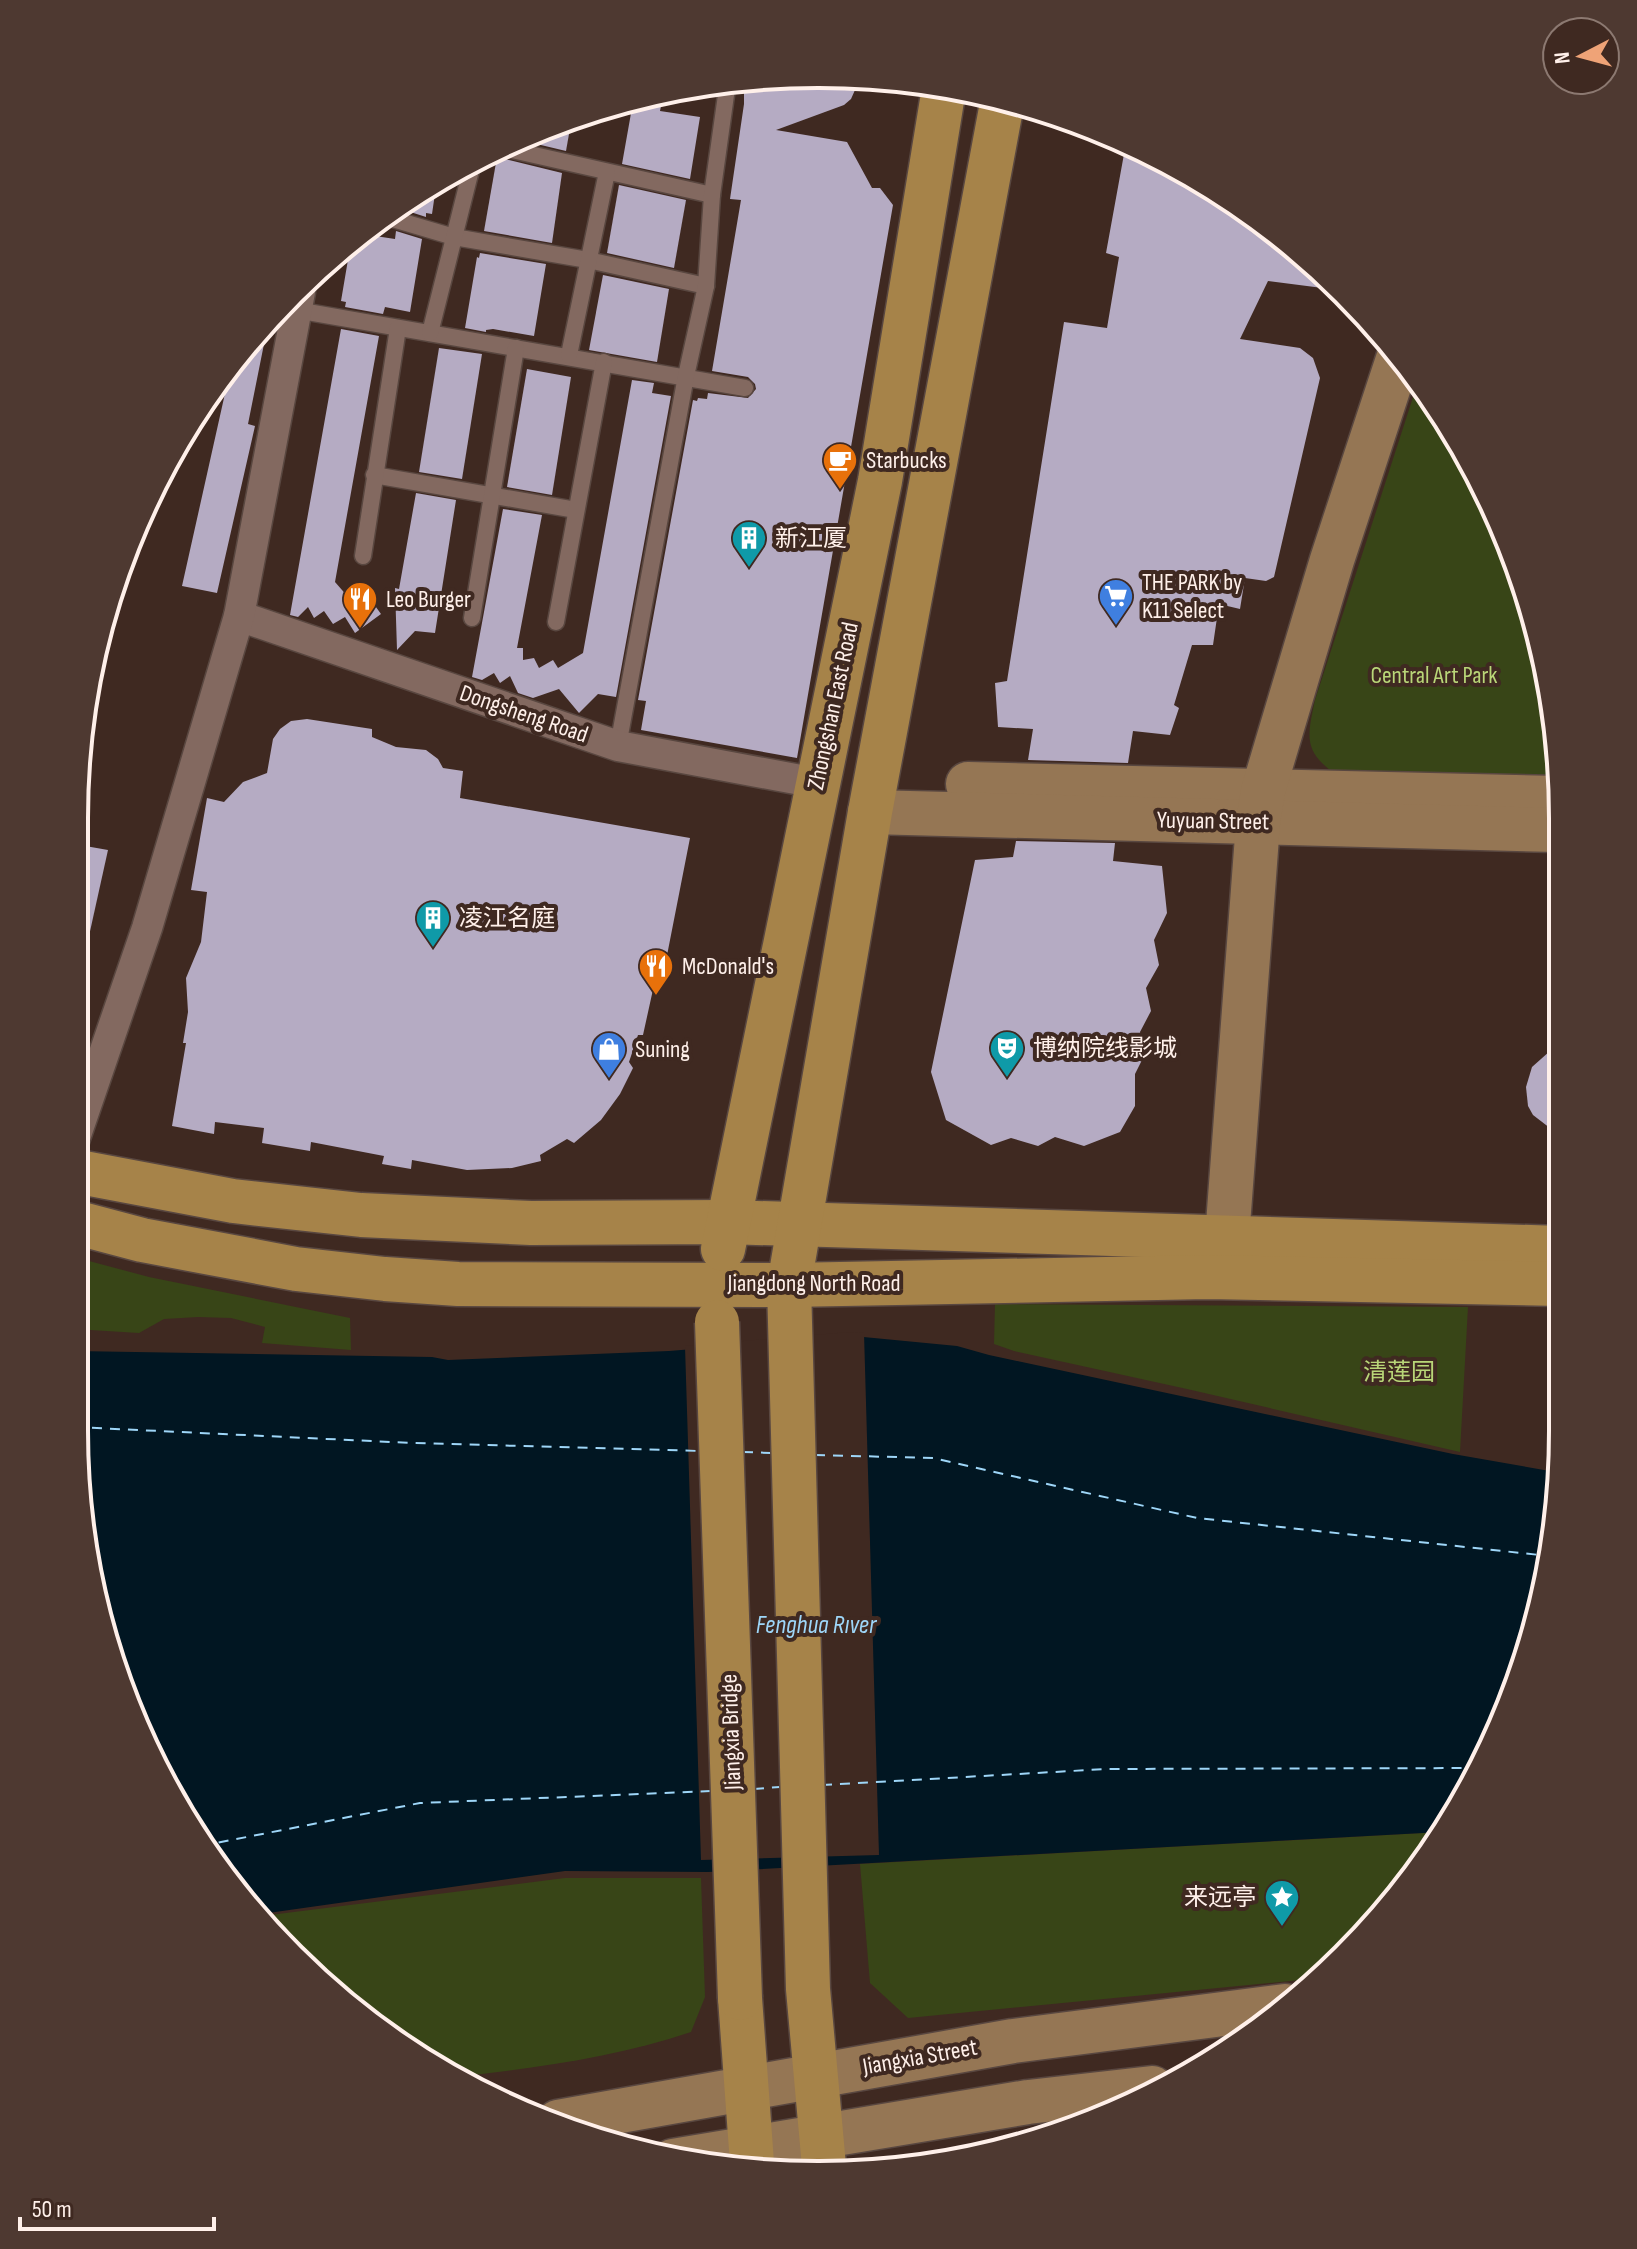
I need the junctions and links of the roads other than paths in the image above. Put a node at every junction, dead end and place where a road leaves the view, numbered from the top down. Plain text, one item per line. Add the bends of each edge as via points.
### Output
1 (726, 95) dead end
2 (942, 99) edge
3 (1001, 111) edge
4 (520, 152) edge
5 (607, 172) junction
6 (469, 177) edge
7 (712, 195) junction
8 (399, 221) edge
9 (454, 237) junction
10 (588, 260) junction
11 (706, 286) junction
12 (302, 302) edge
13 (297, 308) edge
14 (398, 328) junction
15 (430, 333) junction
16 (516, 348) junction
17 (569, 355) junction
18 (604, 362) junction
19 (1394, 370) edge
20 (686, 376) junction
21 (745, 388) dead end
22 (374, 475) junction
23 (491, 495) junction
24 (576, 510) junction
25 (363, 556) dead end
26 (239, 616) junction
27 (472, 618) dead end
28 (556, 622) dead end
29 (618, 746) junction
30 (817, 783) junction
31 (872, 797) junction
32 (1548, 798) edge
33 (1261, 807) junction
34 (1549, 829) edge
35 (88, 1100) edge
36 (88, 1174) edge
37 (727, 1222) junction
38 (88, 1226) edge
39 (798, 1226) junction
40 (1227, 1238) junction
41 (1549, 1248) edge
42 (1549, 1284) edge
43 (789, 1302) junction
44 (718, 1303) junction
45 (1265, 2009) edge
46 (815, 2075) junction
47 (747, 2087) junction
48 (1132, 2090) edge
49 (576, 2119) edge
50 (822, 2150) edge
51 (751, 2155) edge

1 - 7 lane
2 - 30 main road, Zhongshan East Road via 880,481
3 - 31 main road
4 - 5 lane
5 - 7 lane
5 - 10 lane
6 - 9 lane
7 - 11 lane
8 - 9 lane
9 - 10 lane
9 - 15 lane
10 - 11 lane
10 - 17 lane
11 - 20 lane
12 - 14 lane
13 - 26 street
14 - 15 lane
14 - 22 lane
15 - 16 lane
16 - 17 lane
16 - 23 lane
17 - 18 lane
18 - 20 lane
18 - 24 lane
19 - 33 street via 1332,560
20 - 21 lane
20 - 29 lane
22 - 23 lane
22 - 25 lane
23 - 24 lane
23 - 27 lane
24 - 28 lane
26 - 29 street, Dongsheng Road
26 - 35 street via 147,928
29 - 30 street, Dongsheng Road
30 - 37 main road, Zhongshan East Road
31 - 33 street, Yuyuan Street
31 - 39 main road
32 - 33 street, Yuyuan Street
33 - 34 street, Yuyuan Street
33 - 40 street
36 - 37 main road via 233,1201 361,1215 531,1223
37 - 39 main road
37 - 44 main road, Zhongshan East Road
38 - 44 main road, Jiangdong North Road via 296,1269
39 - 40 main road
39 - 43 main road
40 - 41 main road
42 - 43 main road, Jiangdong North Road via 1208,1277
43 - 44 main road, Jiangdong North Road
43 - 46 main road via 808,1989
44 - 47 main road, Jiangxia Bridge, bridge
45 - 46 street, Jiangxia Street via 1013,2041
46 - 47 street, Jiangxia Street
46 - 50 main road
47 - 49 street, Jiangxia Street
47 - 51 main road
48 - 50 street via 1028,2102
50 - 51 street

